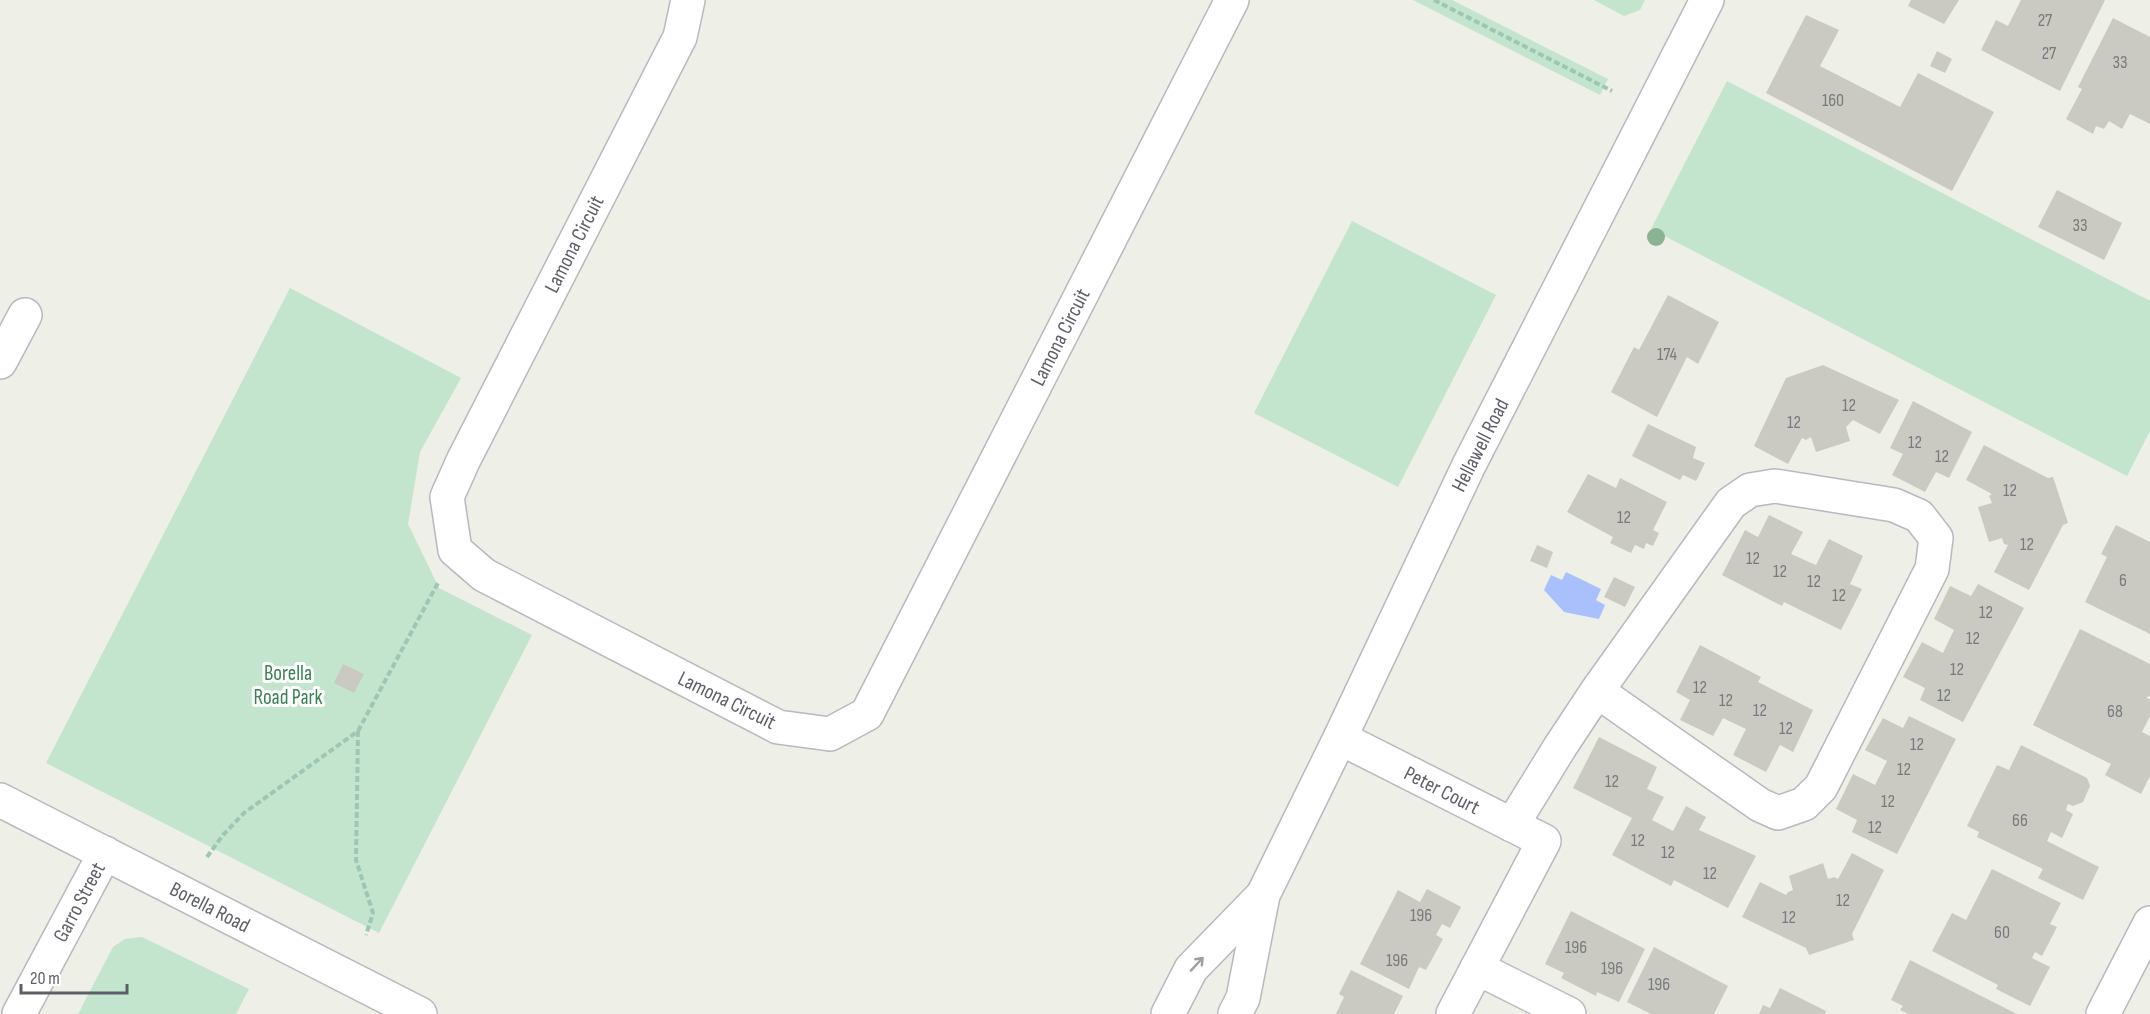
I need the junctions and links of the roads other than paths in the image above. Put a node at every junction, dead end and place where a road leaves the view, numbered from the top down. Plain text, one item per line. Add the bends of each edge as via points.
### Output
1 (688, 0) edge
2 (1232, 0) edge
3 (1707, 0) edge
4 (26, 315) dead end
5 (0, 362) edge
6 (1597, 691) junction
7 (1340, 738) junction
8 (0, 800) edge
9 (1512, 825) junction
10 (105, 853) junction
11 (1263, 895) junction
12 (2150, 922) edge
13 (1477, 968) junction
14 (19, 1014) edge
15 (420, 1014) edge
16 (1168, 1014) edge
17 (1235, 1014) edge
18 (1453, 1014) edge
19 (1569, 1014) edge
20 (2103, 1014) edge

1 - 2 street, Lamona Circuit via 680,37 447,497 455,550 484,575 778,727 830,734 867,714
3 - 7 street, Hellawell Road via 1468,465
4 - 5 street
6 - 6 street via 1731,504 1750,490 1775,486 1894,505 1919,516 1936,538 1932,569 1821,787 1804,804 1778,813 1760,805
6 - 9 street
7 - 9 street, Peter Court
7 - 11 street, Hellawell Road
8 - 10 street, Borella Road
9 - 13 street, Peter Court via 1544,842
10 - 14 street, Garro Street
10 - 15 street, Borella Road
16 -> 11 street, Hellawell Road via 1191,969
11 - 17 street, Hellawell Road via 1243,998
12 - 20 street
13 - 18 street
13 - 19 street

